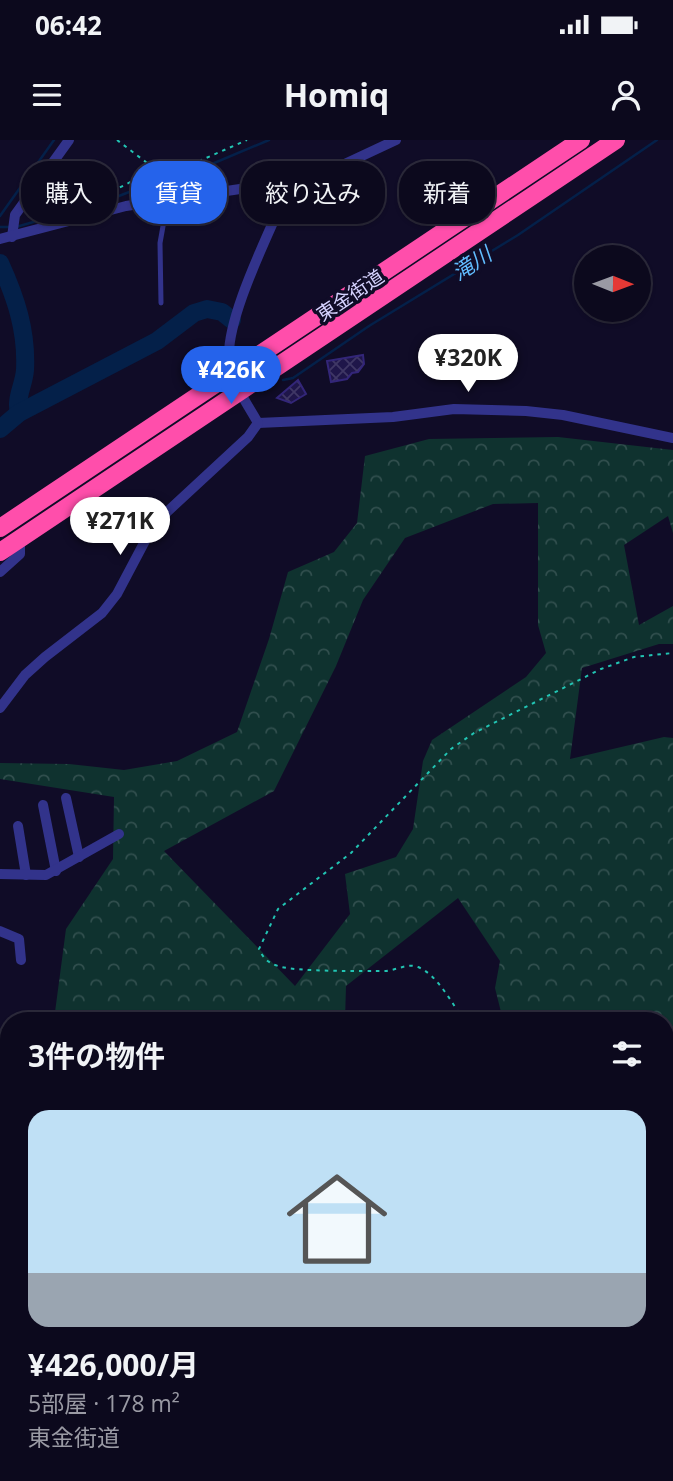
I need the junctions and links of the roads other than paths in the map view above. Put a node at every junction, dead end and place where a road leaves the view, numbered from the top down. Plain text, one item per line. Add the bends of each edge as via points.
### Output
1 (69, 140) edge
2 (396, 140) edge
3 (581, 140) edge
4 (616, 140) edge
5 (351, 161) edge
6 (131, 205) edge
7 (163, 224) edge
8 (273, 224) edge
9 (12, 237) junction
10 (0, 239) edge
11 (161, 303) dead end
12 (233, 375) junction
13 (241, 393) junction
14 (258, 423) junction
15 (673, 438) edge
16 (0, 528) edge
17 (20, 538) junction
18 (0, 552) edge
19 (0, 572) edge
20 (0, 708) edge
21 (66, 798) dead end
22 (43, 806) dead end
23 (18, 826) dead end
24 (119, 834) dead end
25 (79, 857) junction
26 (56, 871) junction
27 (0, 874) edge
28 (26, 875) junction
29 (0, 931) edge
30 (21, 960) dead end

1 - 9 street via 15,215
2 - 5 street
3 - 12 highway, 東金街道
4 - 13 highway, 東金街道
6 - 9 street
7 - 11 lane
8 - 12 street via 242,294 229,354
9 - 10 street
12 - 13 street
12 - 16 highway, 東金街道
13 - 14 street
13 - 17 highway, 東金街道
14 - 15 street via 393,417 454,409 526,411
14 - 20 street via 154,524 102,613 25,675
17 - 18 highway, 東金街道
17 - 19 street via 20,554
21 - 25 street
22 - 26 street
23 - 28 street
24 - 25 street
25 - 26 street
26 - 28 street
27 - 28 street
29 - 30 street via 19,939

